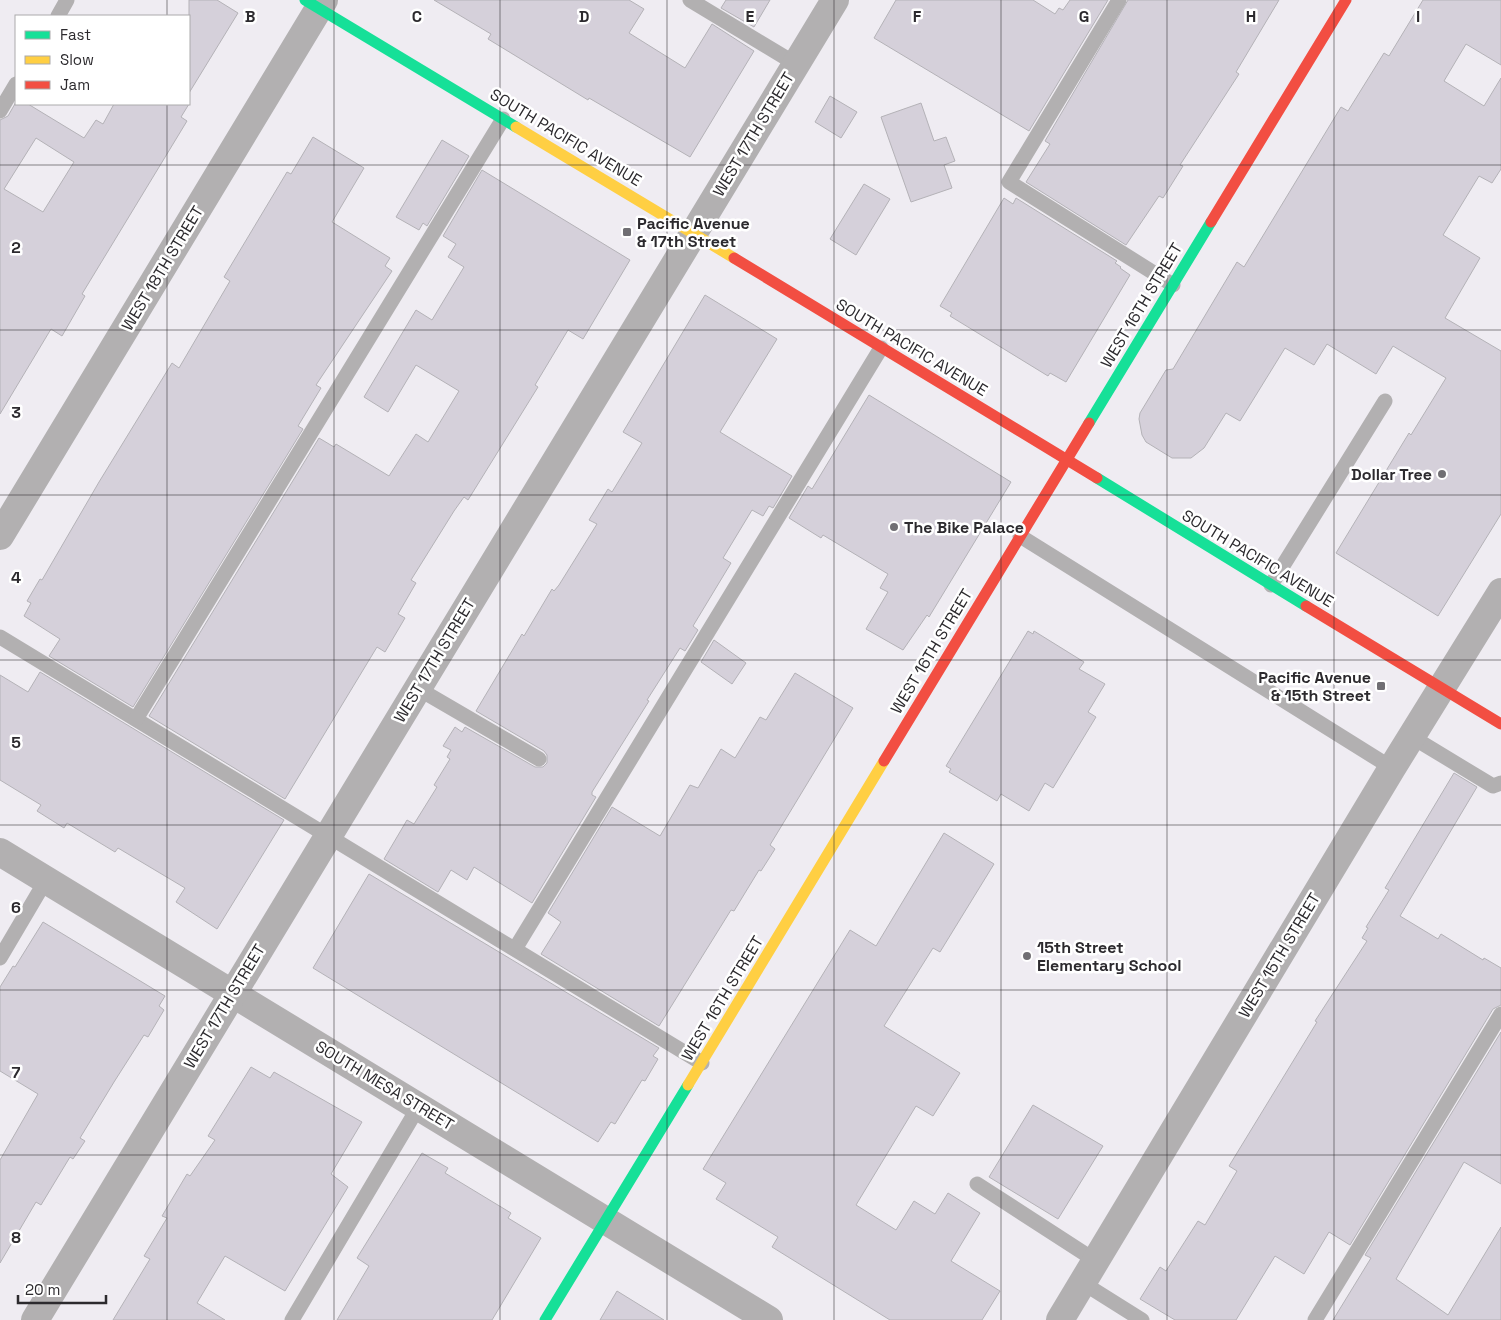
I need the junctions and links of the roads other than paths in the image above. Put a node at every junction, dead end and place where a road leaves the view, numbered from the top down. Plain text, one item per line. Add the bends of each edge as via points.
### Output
1 (67, 0) edge
2 (690, 0) edge
3 (835, 0) edge
4 (1119, 0) edge
5 (1346, 0) edge
6 (316, 3) edge
7 (59, 15) edge
8 (796, 64) junction
9 (15, 86) edge
10 (0, 111) edge
11 (503, 119) junction
12 (693, 233) junction
13 (1173, 285) junction
14 (882, 348) junction
15 (1385, 401) dead end
16 (1066, 460) junction
17 (0, 536) edge
18 (1020, 536) junction
19 (1271, 585) junction
20 (1501, 592) edge
21 (0, 637) edge
22 (417, 688) junction
23 (1442, 688) junction
24 (136, 719) junction
25 (1501, 724) edge
26 (1412, 737) junction
27 (539, 759) dead end
28 (1392, 768) junction
29 (1501, 783) edge
30 (328, 835) junction
31 (0, 852) edge
32 (46, 880) junction
33 (515, 949) junction
34 (0, 958) edge
35 (232, 993) junction
36 (1501, 1014) edge
37 (702, 1063) junction
38 (419, 1106) junction
39 (977, 1184) dead end
40 (606, 1220) junction
41 (1089, 1272) junction
42 (36, 1320) edge
43 (292, 1320) edge
44 (545, 1320) edge
45 (769, 1320) edge
46 (1060, 1320) edge
47 (1142, 1320) edge
48 (1315, 1320) edge

1 - 7 lane
2 - 8 lane
3 - 8 street, WEST 17TH STREET
4 - 13 lane via 1008,182
5 - 13 street, WEST 16TH STREET
6 - 11 street, SOUTH PACIFIC AVENUE
6 - 17 street, WEST 18TH STREET
8 - 12 street, WEST 17TH STREET
9 - 10 lane
11 - 12 street, SOUTH PACIFIC AVENUE
11 - 24 lane
12 - 14 street, SOUTH PACIFIC AVENUE
12 - 22 street, WEST 17TH STREET
13 - 16 street, WEST 16TH STREET
14 - 16 street, SOUTH PACIFIC AVENUE
14 - 33 lane
15 - 19 lane
16 - 18 street, WEST 16TH STREET
16 - 19 street, SOUTH PACIFIC AVENUE
18 - 28 lane
18 - 37 street, WEST 16TH STREET
19 - 23 street, SOUTH PACIFIC AVENUE
20 - 23 street, WEST 15TH STREET
21 - 24 lane
22 - 27 lane
22 - 30 street, WEST 17TH STREET
23 - 25 street, SOUTH PACIFIC AVENUE
23 - 26 street, WEST 15TH STREET
24 - 30 lane
26 - 28 street, WEST 15TH STREET
26 - 29 lane via 1494,786
28 - 41 street, WEST 15TH STREET
30 - 33 lane
30 - 35 street, WEST 17TH STREET
31 - 32 street, SOUTH MESA STREET
32 - 34 lane
32 - 35 street, SOUTH MESA STREET
33 - 37 lane
35 - 38 street, SOUTH MESA STREET
35 - 42 street, WEST 17TH STREET
36 - 48 lane
37 - 40 street, WEST 16TH STREET
38 - 40 street, SOUTH MESA STREET
38 - 43 lane
39 - 41 lane
40 - 44 street, WEST 16TH STREET
40 - 45 street, SOUTH MESA STREET
41 - 46 street, WEST 15TH STREET
41 - 47 lane

